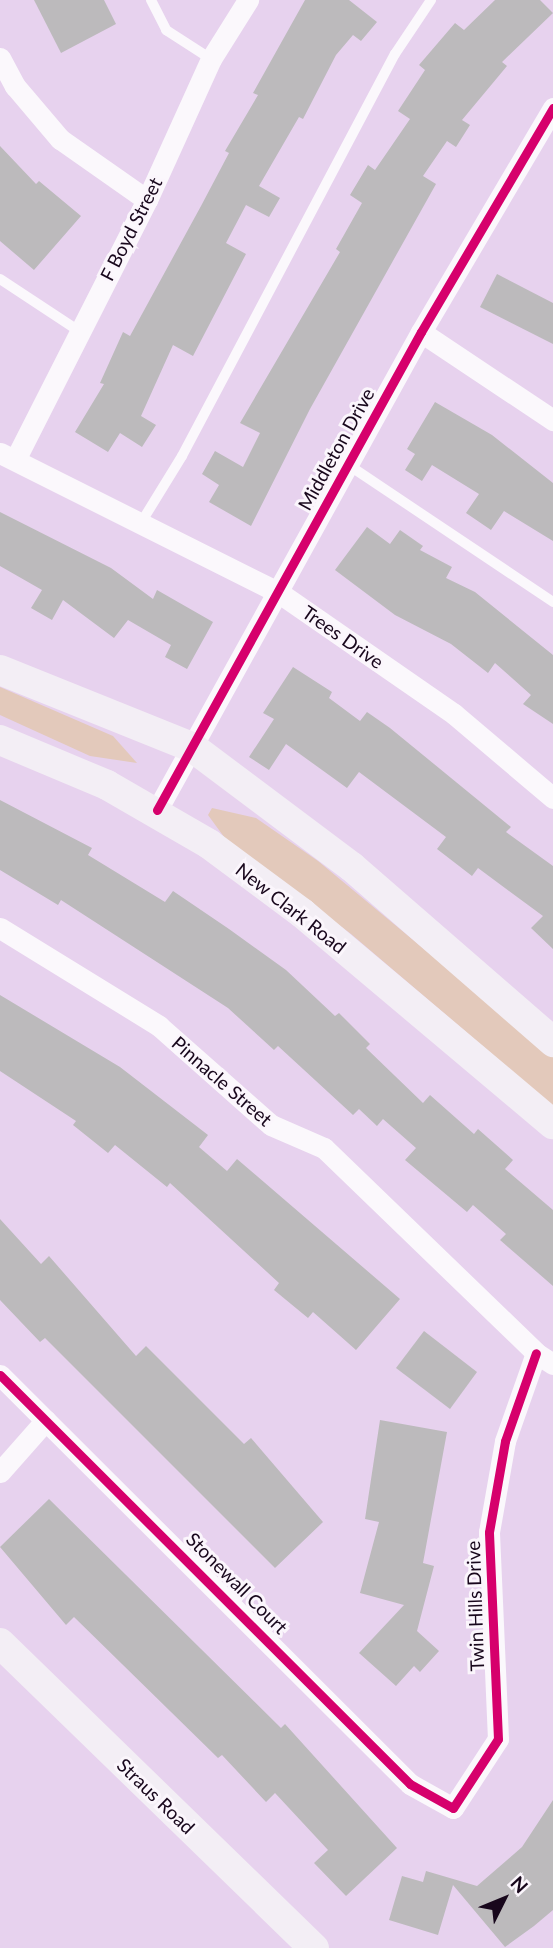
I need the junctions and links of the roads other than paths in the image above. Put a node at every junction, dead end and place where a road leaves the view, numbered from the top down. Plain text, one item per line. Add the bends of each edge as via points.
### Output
1 (150, 0) edge
2 (248, 0) edge
3 (431, 0) edge
4 (0, 58) edge
5 (211, 59) junction
6 (553, 108) edge
7 (147, 200) junction
8 (0, 279) edge
9 (79, 331) junction
10 (421, 332) junction
11 (553, 420) edge
12 (8, 456) edge
13 (347, 464) junction
14 (139, 526) junction
15 (278, 592) junction
16 (553, 602) edge
17 (0, 670) edge
18 (0, 740) edge
19 (192, 747) junction
20 (553, 798) edge
21 (157, 810) junction
22 (0, 928) edge
23 (553, 1042) edge
24 (553, 1124) edge
25 (544, 1359) edge
26 (0, 1375) edge
27 (46, 1420) junction
28 (0, 1472) edge
29 (0, 1643) edge
30 (453, 1808) joint
31 (314, 1948) edge

1 - 5 lane via 166,30
2 - 5 street, F Boyd Street
3 - 14 lane via 395,54 181,456
4 - 7 street via 15,86 60,139
5 - 7 street, F Boyd Street
6 - 10 street, Middleton Drive
7 - 9 street, F Boyd Street
8 - 9 lane
9 - 12 street, F Boyd Street
10 - 11 street
10 - 13 street, Middleton Drive
12 - 14 street, Trees Drive
13 - 15 street, Middleton Drive
13 - 16 lane
14 - 15 street, Trees Drive
15 - 19 street, Middleton Drive
15 - 20 street, Trees Drive via 454,714
17 - 19 main road
18 - 21 main road, New Clark Road
19 - 21 street, Middleton Drive
19 - 23 main road via 352,867
21 - 24 main road, New Clark Road via 302,913
22 - 25 street, Pinnacle Street via 159,1026 271,1125 324,1148
25 - 30 street, Twin Hills Drive via 505,1441 489,1532 498,1739
26 - 27 street, Stonewall Court
27 - 28 street
27 - 30 street, Stonewall Court via 410,1784
29 - 31 main road, Straus Road

